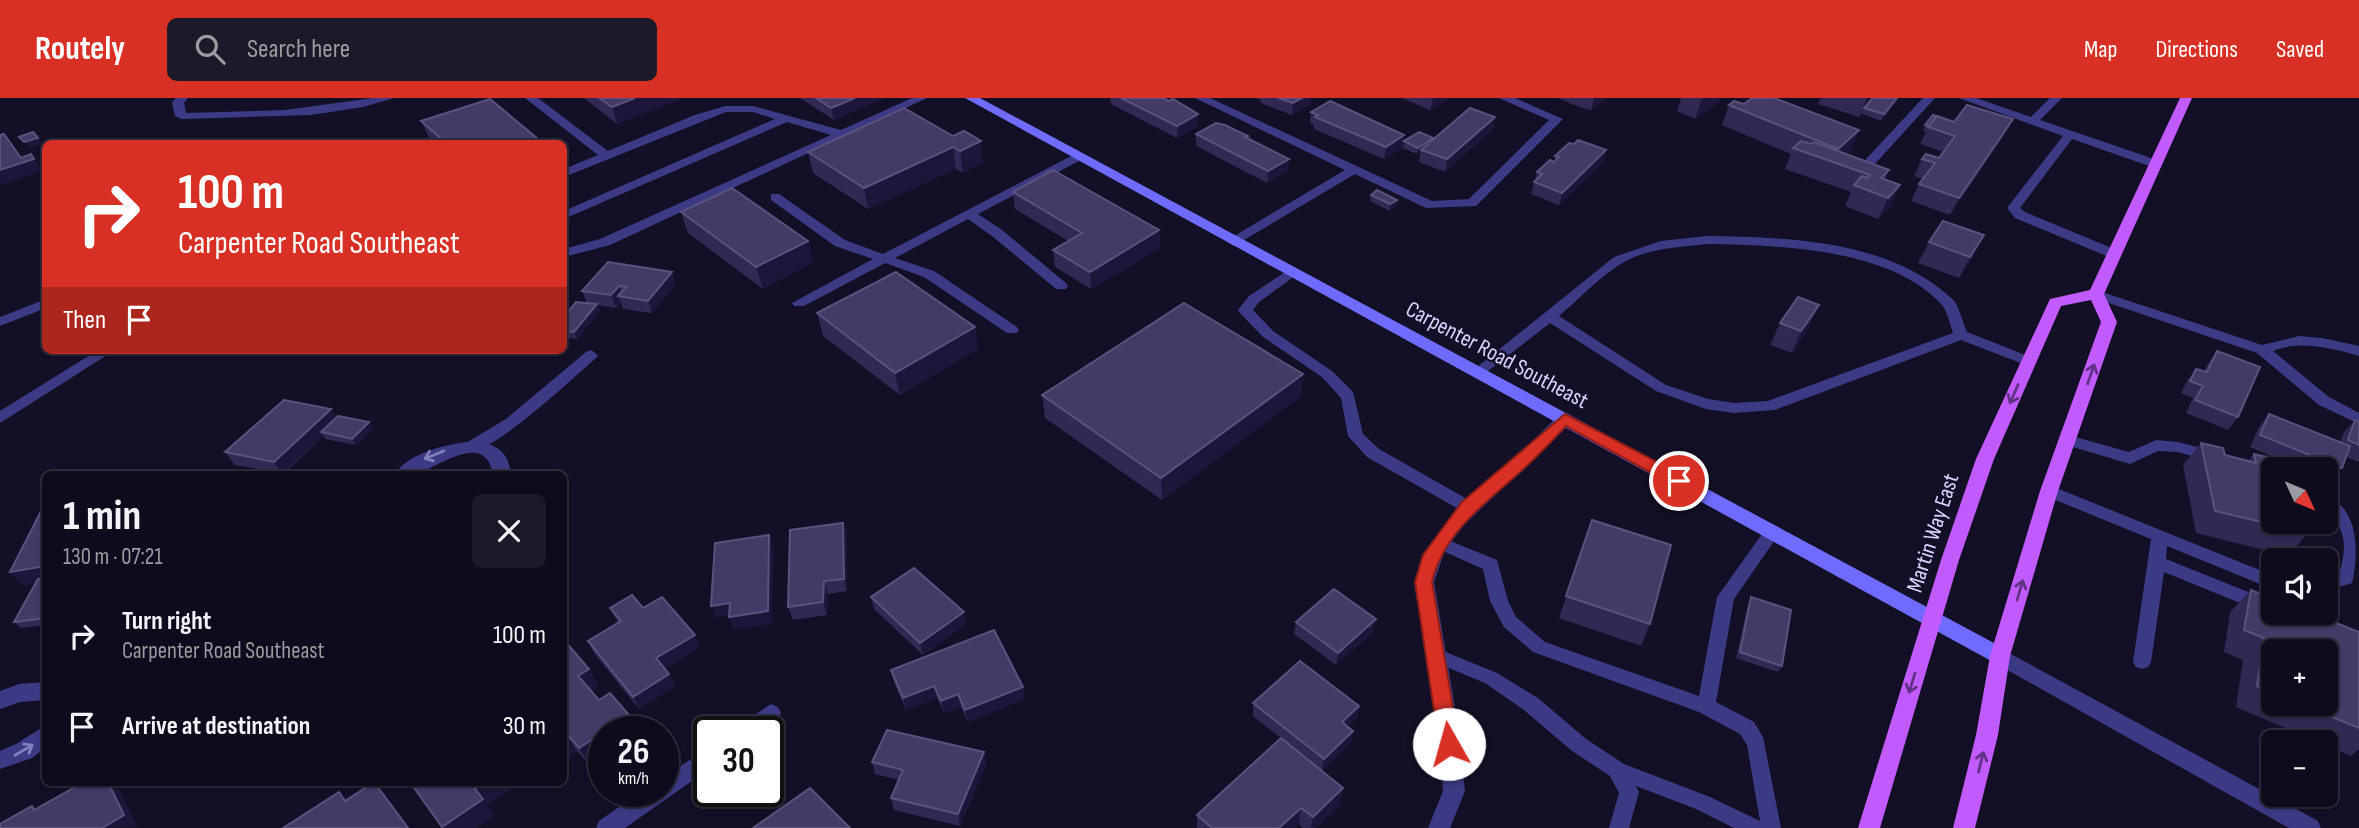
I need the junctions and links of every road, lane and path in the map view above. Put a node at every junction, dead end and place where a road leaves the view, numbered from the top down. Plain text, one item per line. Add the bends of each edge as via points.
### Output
1 (182, 98) edge
2 (388, 98) edge
3 (531, 98) edge
4 (921, 98) edge
5 (971, 98) edge
6 (1201, 98) edge
7 (1505, 98) edge
8 (1929, 98) edge
9 (1965, 98) edge
10 (2056, 98) edge
11 (2186, 98) edge
12 (786, 118) junction
13 (2033, 121) junction
14 (842, 134) junction
15 (2070, 134) junction
16 (606, 155) junction
17 (1077, 157) junction
18 (1870, 162) edge
19 (2153, 163) junction
20 (1356, 169) junction
21 (567, 172) edge
22 (775, 197) dead end
23 (567, 214) edge
24 (969, 214) junction
25 (1234, 242) junction
26 (567, 252) edge
27 (2113, 254) junction
28 (881, 259) junction
29 (1291, 272) junction
30 (1061, 286) dead end
31 (2096, 294) junction
32 (799, 303) dead end
33 (42, 305) edge
34 (1549, 316) junction
35 (0, 322) edge
36 (1012, 330) dead end
37 (1961, 335) junction
38 (2262, 350) junction
39 (2359, 351) edge
40 (102, 354) edge
41 (591, 355) dead end
42 (2028, 361) junction
43 (1478, 372) junction
44 (0, 418) edge
45 (1565, 419) junction
46 (2359, 419) edge
47 (2067, 440) junction
48 (471, 447) junction
49 (2230, 462) edge
50 (409, 471) edge
51 (502, 471) edge
52 (2049, 491) junction
53 (1468, 506) junction
54 (2338, 512) edge
55 (1773, 531) junction
56 (2160, 536) junction
57 (1440, 543) junction
58 (2157, 562) junction
59 (2261, 574) edge
60 (2338, 580) edge
61 (2261, 604) edge
62 (1932, 618) junction
63 (1436, 655) junction
64 (2000, 656) junction
65 (2142, 662) dead end
66 (42, 691) edge
67 (0, 700) edge
68 (1706, 706) junction
69 (771, 713) dead end
70 (767, 716) edge
71 (42, 737) edge
72 (0, 761) edge
73 (1617, 771) junction
74 (637, 807) edge
75 (607, 828) edge
76 (1438, 828) edge
77 (1619, 828) edge
78 (1754, 828) edge
79 (1771, 828) edge
80 (1869, 828) edge
81 (1964, 828) edge
82 (2310, 828) edge

1 - 2 lane via 178,102 181,116 293,113
3 - 16 lane
4 - 14 lane
5 - 17 main road, Carpenter Road Southeast
6 - 20 lane
7 - 20 lane via 1557,119 1472,202 1430,205
8 - 18 lane
9 - 13 lane
10 - 13 lane
11 - 19 main road
12 - 14 lane
12 - 16 lane via 753,108 725,109
12 - 23 lane
13 - 15 lane
14 - 26 lane via 605,242
15 - 19 lane
15 - 27 lane via 2013,208
16 - 21 lane
17 - 24 lane
17 - 25 main road, Carpenter Road Southeast
19 - 27 main road
20 - 25 lane
22 - 28 lane via 840,243
24 - 28 lane
24 - 30 lane
25 - 29 main road, Carpenter Road Southeast
27 - 31 main road
28 - 32 lane
28 - 36 lane via 929,274
29 - 43 main road, Carpenter Road Southeast
29 - 53 lane via 1245,310 1268,334 1327,374 1348,396 1356,436 1373,453
31 - 38 lane
31 - 42 main road, Martin Way East via 2055,302
47 -> 31 main road via 2109,322
33 - 35 lane
34 - 37 lane via 1661,388 1706,404 1734,408 1770,406
34 - 37 lane via 1630,254 1733,237 1849,252 1918,278 1943,297 1957,316
34 - 43 lane
37 - 42 lane
38 - 39 lane via 2284,341 2304,340
38 - 46 lane via 2325,401
40 - 44 lane
41 - 48 lane via 511,423
42 -> 62 main road, Martin Way East via 1985,459
43 - 45 main road, Carpenter Road Southeast
45 - 53 street
45 - 55 main road, Carpenter Road Southeast
47 - 49 lane via 2130,458 2156,445
47 - 52 main road
48 -> 50 street via 436,454
48 - 51 street via 497,456
52 - 56 lane
64 -> 52 main road
53 - 57 street
54 - 60 lane via 2350,522 2358,553 2346,578
55 - 62 main road, Carpenter Road Southeast
55 - 68 lane via 1726,597
56 - 58 lane
56 - 59 lane
57 - 63 street via 1429,560 1424,582
57 - 68 lane via 1491,565 1499,601 1510,622 1539,647
58 - 61 lane
58 - 65 lane
62 - 64 main road, Carpenter Road Southeast
62 -> 80 main road, Martin Way East
63 - 73 lane via 1515,692
63 - 76 street via 1454,791
81 -> 64 main road
64 - 82 street
66 - 67 street
68 - 79 lane via 1747,727 1756,743
69 - 70 street
72 -> 71 street
73 - 77 lane via 1629,792
73 - 78 lane
74 - 75 street

